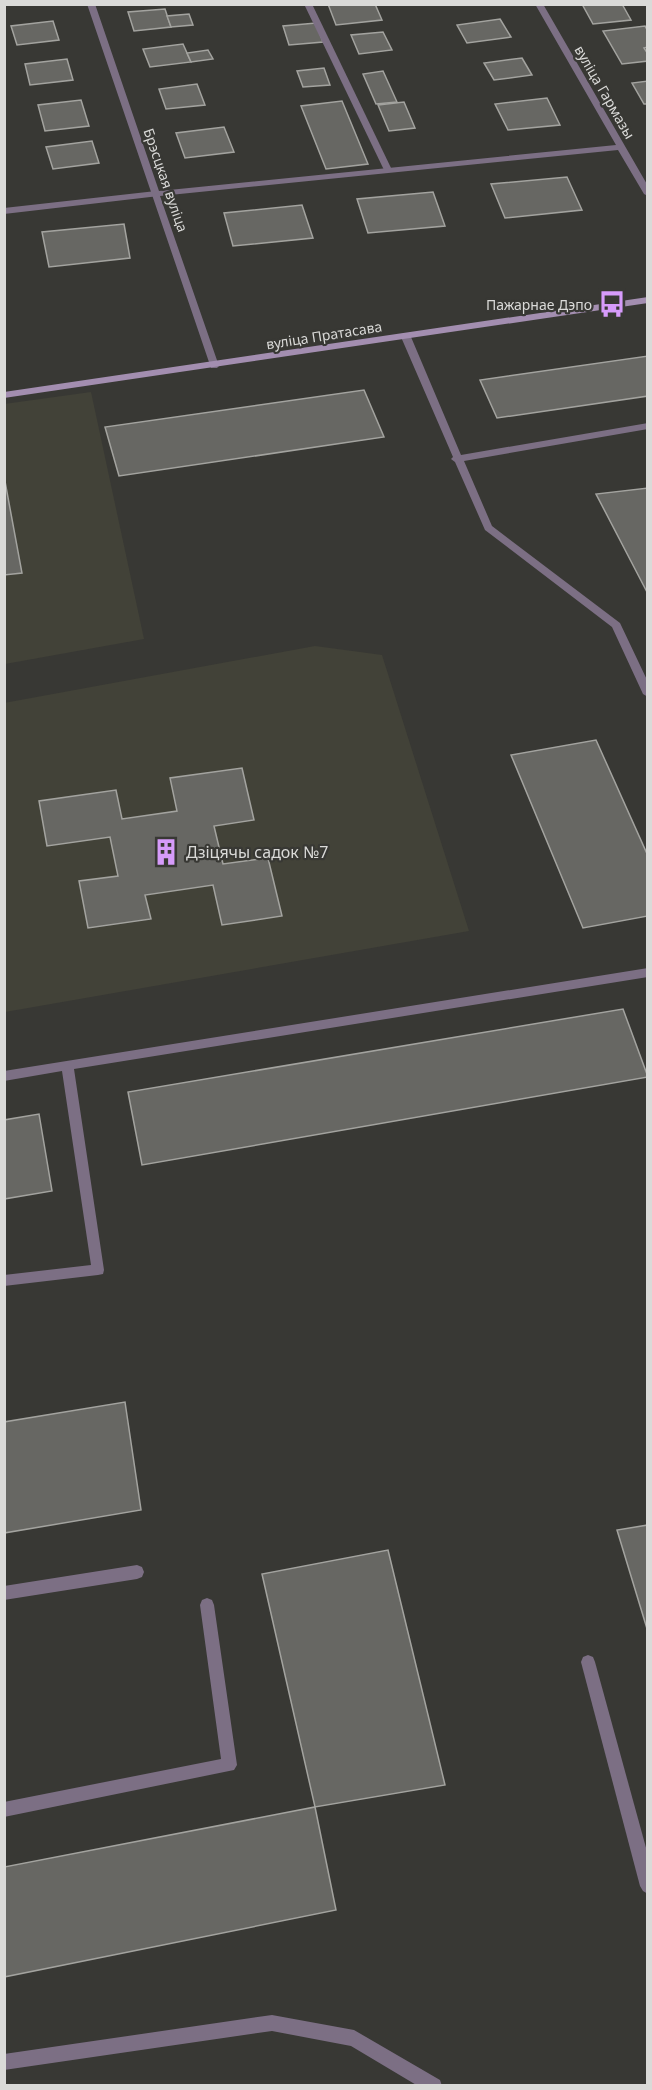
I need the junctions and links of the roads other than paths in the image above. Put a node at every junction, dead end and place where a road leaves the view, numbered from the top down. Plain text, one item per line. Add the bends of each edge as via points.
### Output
1 (91, 4) edge
2 (308, 4) edge
3 (539, 4) edge
4 (621, 147) junction
5 (387, 170) junction
6 (156, 194) junction
7 (648, 194) edge
8 (4, 211) edge
9 (648, 300) edge
10 (406, 337) junction
11 (214, 366) junction
12 (4, 395) edge
13 (648, 426) edge
14 (456, 459) junction
15 (648, 694) edge
16 (648, 972) edge
17 (67, 1066) junction
18 (4, 1076) edge
19 (4, 1281) edge
20 (137, 1572) dead end
21 (4, 1593) edge
22 (207, 1605) dead end
23 (588, 1662) dead end
24 (4, 1810) edge
25 (648, 1886) edge
26 (4, 2062) edge
27 (434, 2085) edge

1 - 6 street, Брэсцкая вуліца
2 - 5 street
3 - 4 street, вуліца Гармазы
4 - 5 street
4 - 7 street, вуліца Гармазы
5 - 6 street
6 - 8 street
6 - 11 street, Брэсцкая вуліца
9 - 10 main road, вуліца Пратасава
10 - 11 main road, вуліца Пратасава
10 - 14 street
11 - 12 main road, вуліца Пратасава
13 - 14 street
14 - 15 street via 488,528 616,625
16 - 17 street
17 - 18 street
17 - 19 street via 98,1270
20 - 21 street
22 - 24 street via 229,1766
23 - 25 street
26 - 27 street via 272,2023 354,2038

